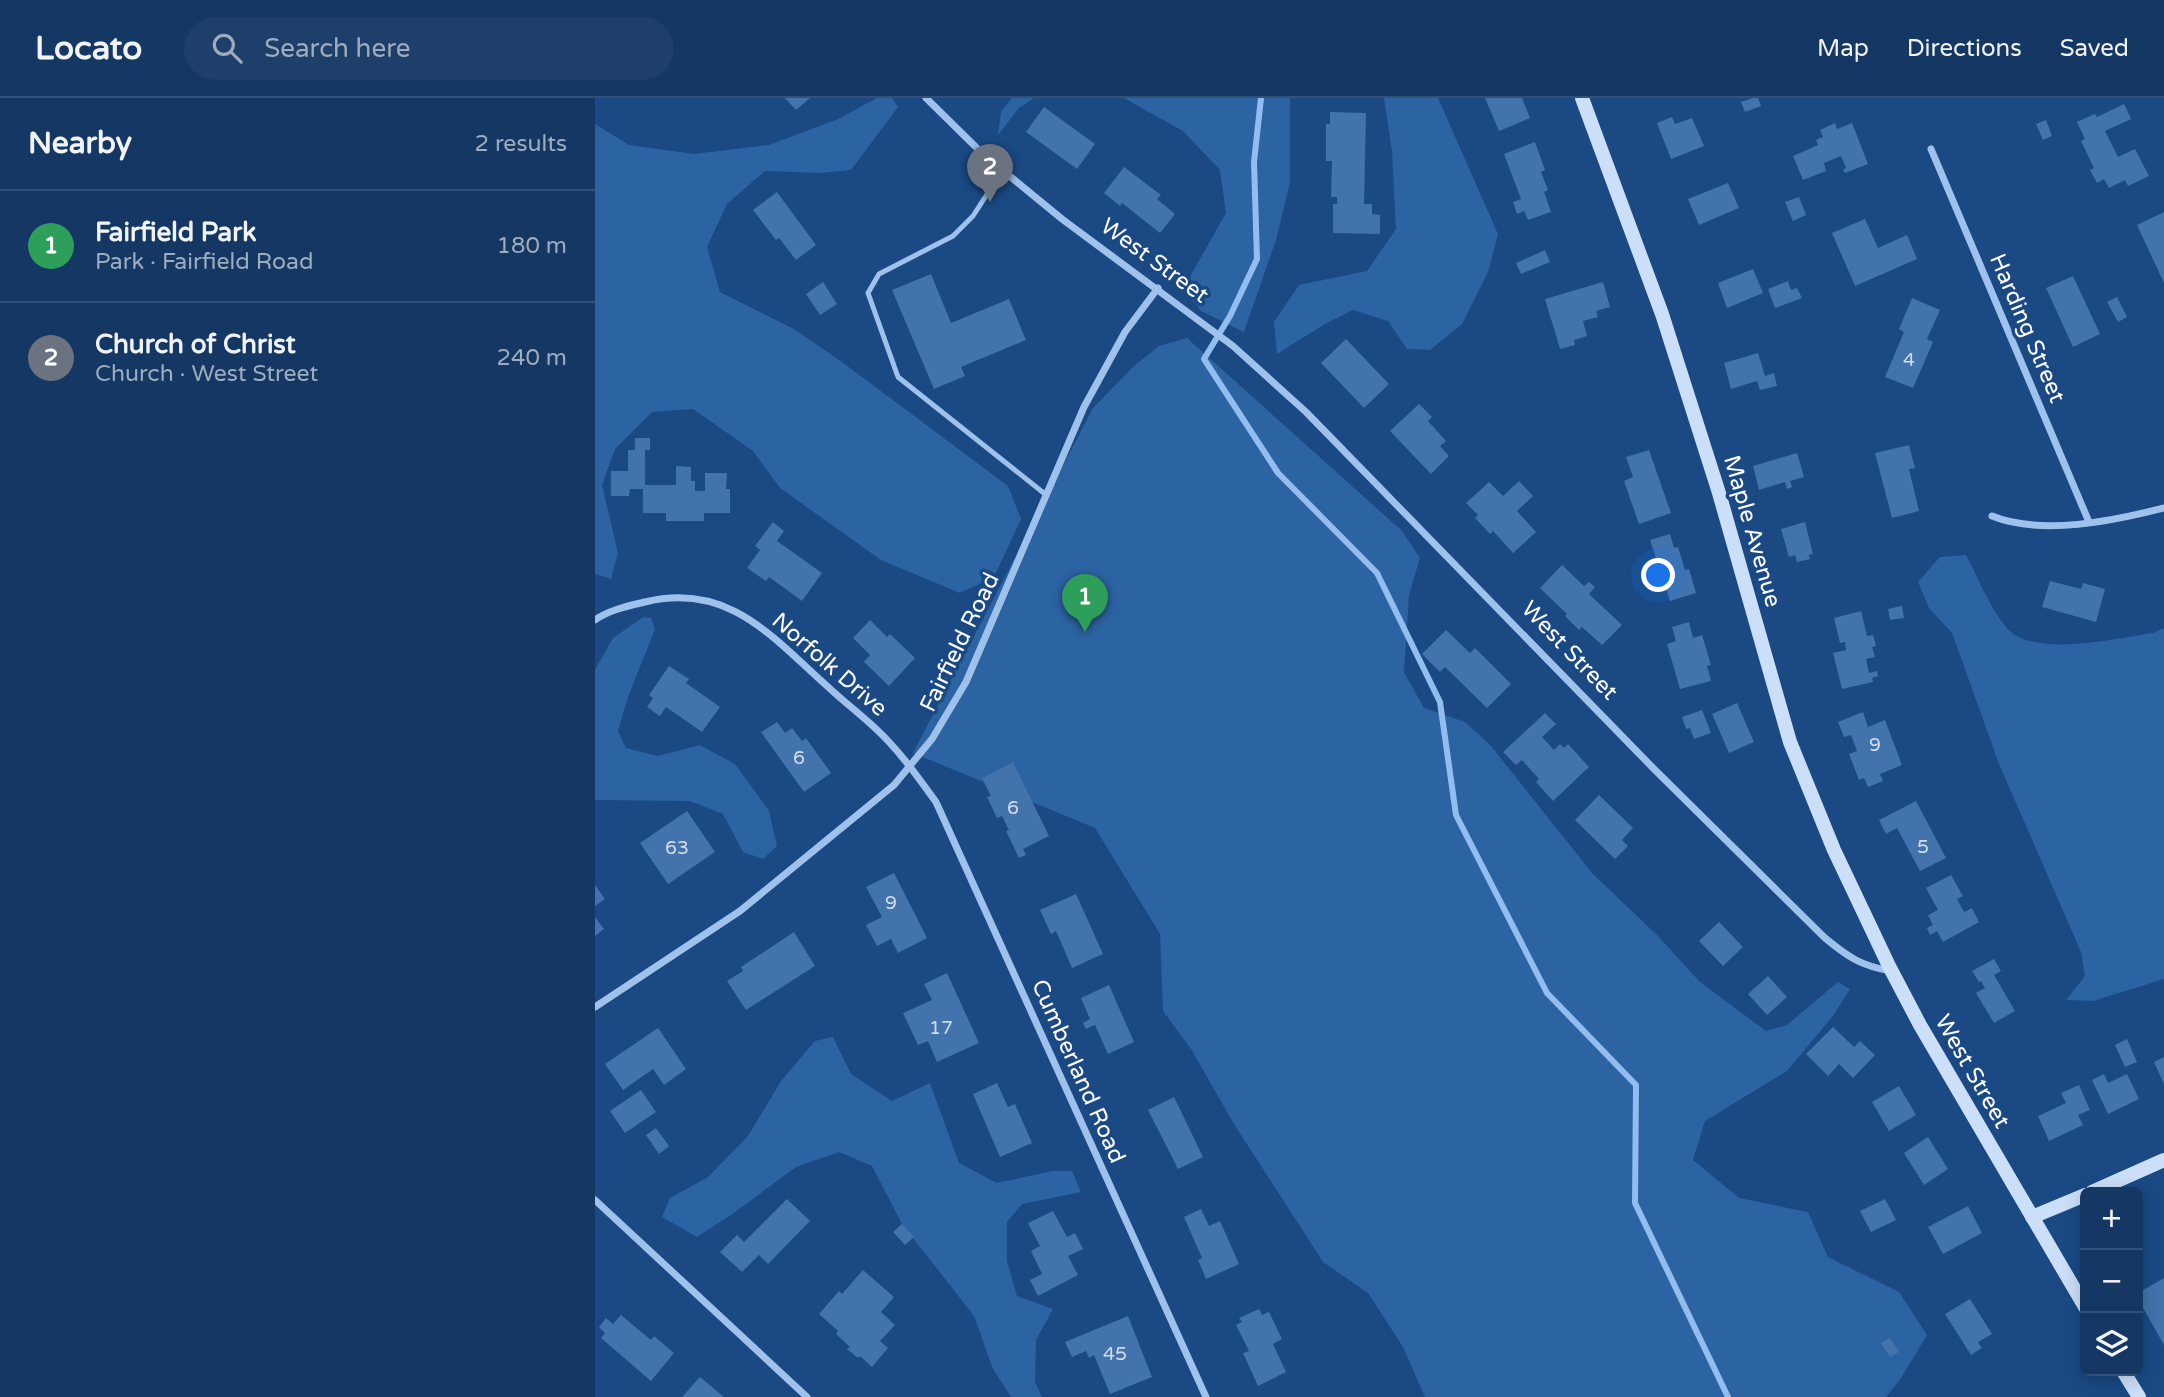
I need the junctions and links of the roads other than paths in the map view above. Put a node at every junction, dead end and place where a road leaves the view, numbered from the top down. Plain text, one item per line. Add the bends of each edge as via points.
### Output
1 (926, 98) edge
2 (1582, 98) edge
3 (1931, 149) dead end
4 (1002, 171) junction
5 (1158, 288) junction
6 (1045, 494) junction
7 (2164, 508) edge
8 (1992, 516) dead end
9 (2089, 522) junction
10 (595, 620) edge
11 (910, 766) junction
12 (1892, 972) junction
13 (595, 1007) edge
14 (2164, 1160) edge
15 (2103, 1187) edge
16 (2080, 1197) edge
17 (595, 1200) edge
18 (2032, 1217) junction
19 (2080, 1299) edge
20 (2126, 1376) edge
21 (807, 1397) edge
22 (1206, 1397) edge
23 (2139, 1397) edge

1 - 4 street, West Street
2 - 12 main road, Maple Avenue via 1662,314 1790,742 1834,850
3 - 9 street, Harding Street
4 - 5 street, West Street
4 - 6 lane via 973,216 953,236 879,274 868,293 898,377
5 - 6 street, Fairfield Road via 1125,332 1084,407
5 - 12 street, West Street via 1233,346 1306,412 1825,939 1869,968
6 - 11 street, Fairfield Road via 966,682
7 - 9 street
8 - 9 street via 2021,524
10 - 11 street, Norfolk Drive via 628,606 680,596 709,600 782,643
11 - 13 street, Fairfield Road via 894,785 740,911
11 - 22 street, Cumberland Road via 936,802
12 - 18 main road, West Street
14 - 15 main road
16 - 18 main road
17 - 21 street
18 - 19 main road, West Street
20 - 23 main road

